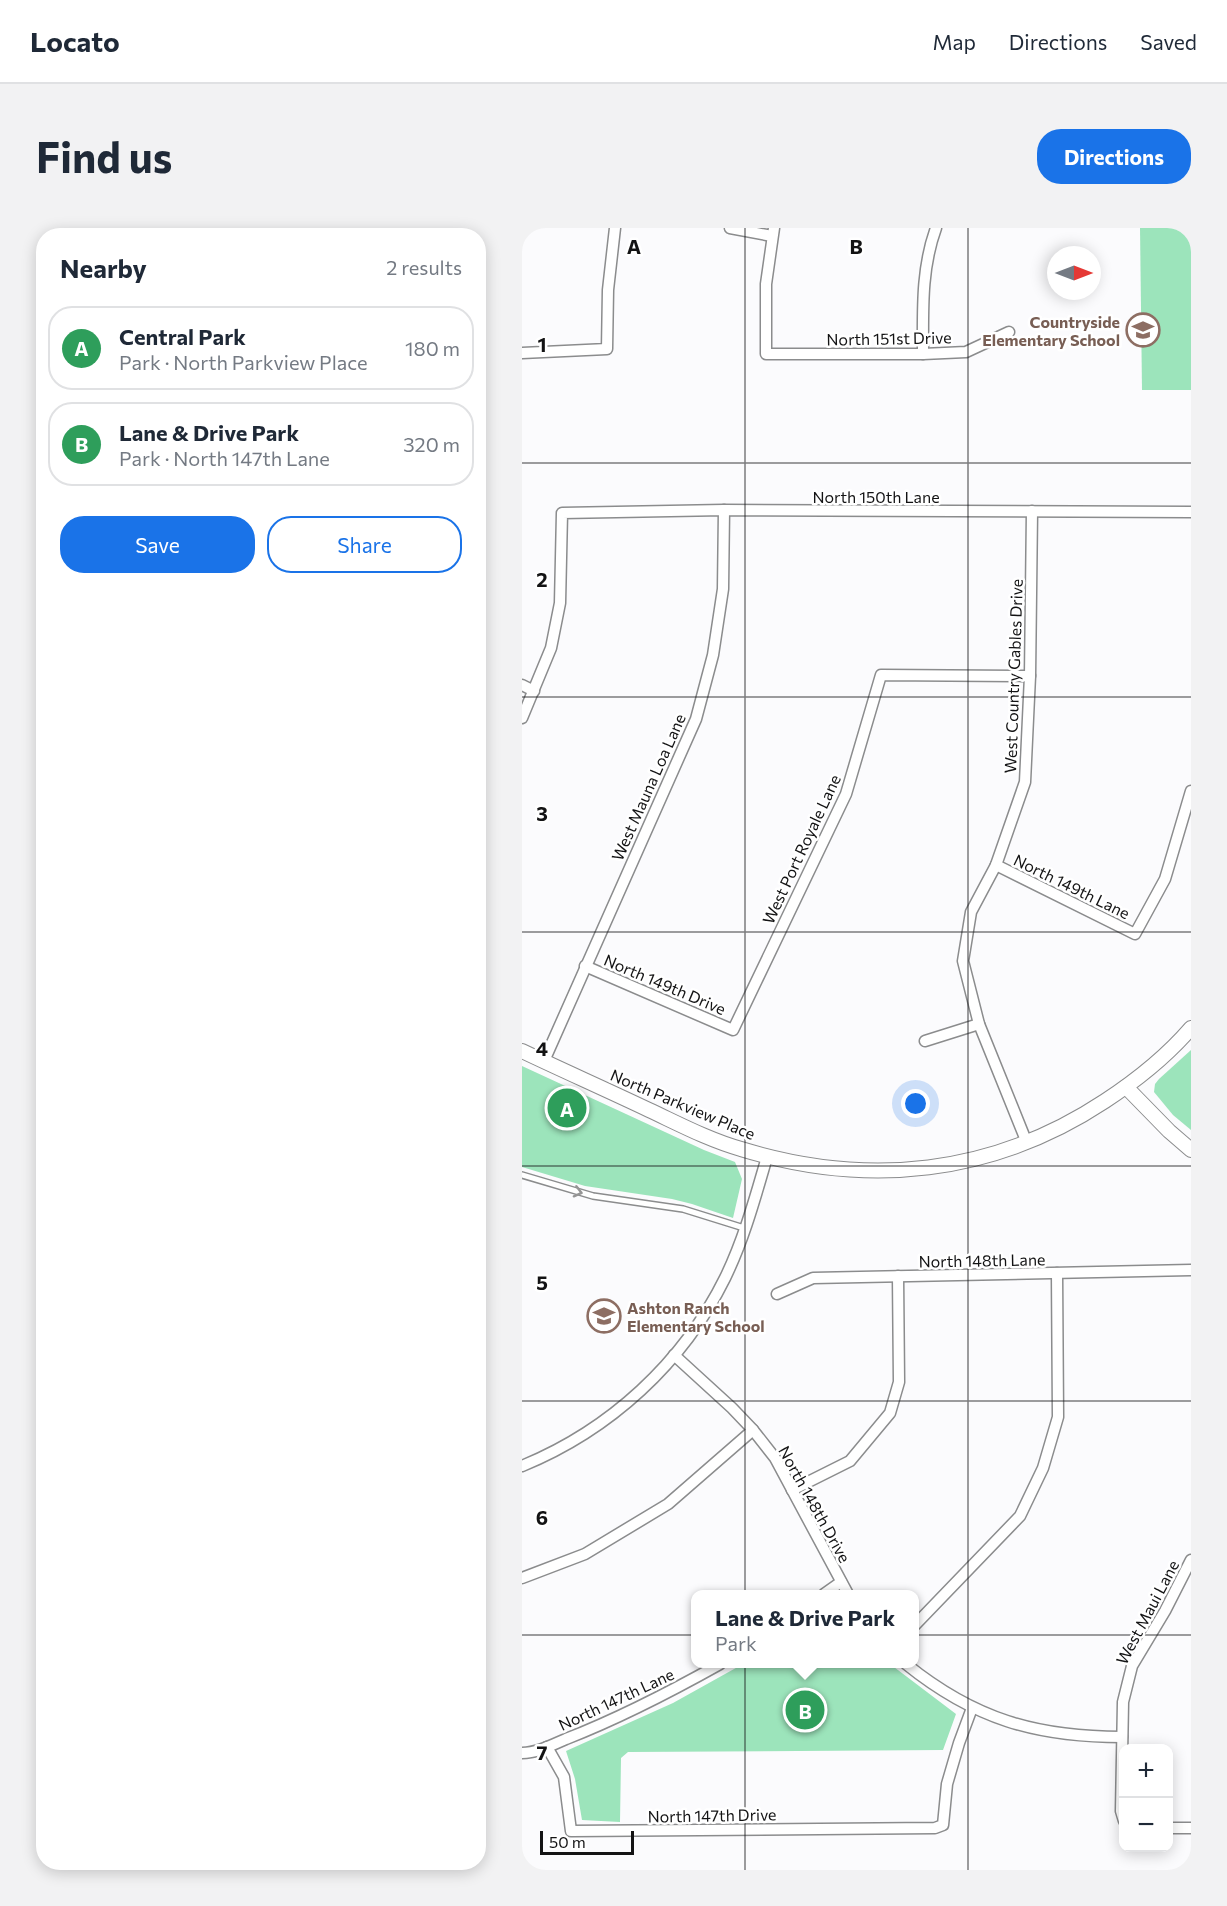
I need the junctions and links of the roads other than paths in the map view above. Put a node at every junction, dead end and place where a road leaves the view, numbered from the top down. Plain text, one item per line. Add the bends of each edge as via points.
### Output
1 (615, 228) edge
2 (730, 228) edge
3 (936, 228) edge
4 (773, 232) edge
5 (1009, 332) dead end
6 (522, 353) edge
7 (923, 354) junction
8 (724, 510) junction
9 (1032, 511) junction
10 (1191, 512) edge
11 (1030, 676) junction
12 (522, 685) edge
13 (534, 691) junction
14 (522, 718) edge
15 (1191, 790) edge
16 (996, 865) junction
17 (585, 966) junction
18 (979, 1024) junction
19 (1191, 1028) edge
20 (733, 1030) joint
21 (925, 1041) dead end
22 (522, 1051) edge
23 (544, 1061) junction
24 (1126, 1087) junction
25 (1027, 1143) junction
26 (1191, 1150) edge
27 (767, 1157) junction
28 (522, 1175) edge
29 (746, 1229) junction
30 (1191, 1270) edge
31 (1057, 1273) junction
32 (898, 1276) junction
33 (777, 1294) dead end
34 (674, 1356) junction
35 (753, 1430) junction
36 (522, 1466) edge
37 (792, 1490) junction
38 (1191, 1560) edge
39 (522, 1578) edge
40 (841, 1582) junction
41 (830, 1590) edge
42 (846, 1590) edge
43 (919, 1622) edge
44 (713, 1668) edge
45 (912, 1668) edge
46 (972, 1708) junction
47 (1122, 1737) junction
48 (547, 1747) junction
49 (522, 1753) edge
50 (1121, 1798) edge
51 (1173, 1828) edge
52 (1191, 1828) edge

1 - 6 street via 607,350
2 - 4 street
3 - 7 street via 924,282
4 - 7 street, North 151st Drive via 766,284 766,354
5 - 7 street, North 151st Drive via 966,352
8 - 9 street, North 150th Lane
8 - 13 street, North 150th Lane via 562,513 560,603 551,648
8 - 17 street, West Mauna Loa Lane via 723,589 713,655 696,720
9 - 10 street, North 150th Lane
9 - 11 street, West Country Gables Drive
11 - 16 street, West Country Gables Drive via 1025,782
11 - 20 street, West Port Royale Lane via 881,675 846,794
12 - 13 street
13 - 14 street
15 - 16 street, North 149th Lane via 1165,879 1135,934
16 - 18 street, West Country Gables Drive via 971,912 963,961
17 - 20 street, North 149th Drive
17 - 23 street, West Mauna Loa Lane
18 - 21 street
18 - 25 street, West Country Gables Drive
19 - 24 street, North Parkview Place
22 - 23 street, North Parkview Place
23 - 27 street, North Parkview Place via 706,1136
24 - 25 street, North Parkview Place via 1082,1116
24 - 26 street
25 - 27 street, North Parkview Place via 968,1161 897,1171 824,1168
27 - 29 street
28 -> 29 lane via 593,1196 683,1209
29 - 34 street via 713,1299
30 - 31 street, North 148th Lane
31 - 32 street, North 148th Lane
31 - 43 street via 1058,1417 1043,1468 1020,1516
32 - 33 street, North 148th Lane via 813,1278
32 - 37 street via 899,1382 890,1413 850,1461
34 - 35 street, North 148th Drive
34 - 36 street via 636,1395 602,1422 561,1448
35 - 37 street, North 148th Drive via 775,1458
35 - 39 street via 668,1504 585,1554
37 - 40 street, North 148th Drive
38 - 47 street, West Maui Lane via 1132,1666
40 - 41 street
40 - 42 street, North 148th Drive
44 - 48 street, North 147th Lane via 662,1697
45 - 46 street
46 - 47 street via 1047,1732
46 - 48 street, North 147th Drive via 947,1784 943,1825 935,1828 571,1831 564,1777
47 - 50 street, West Maui Lane
48 - 49 street, North 147th Lane
51 - 52 street

